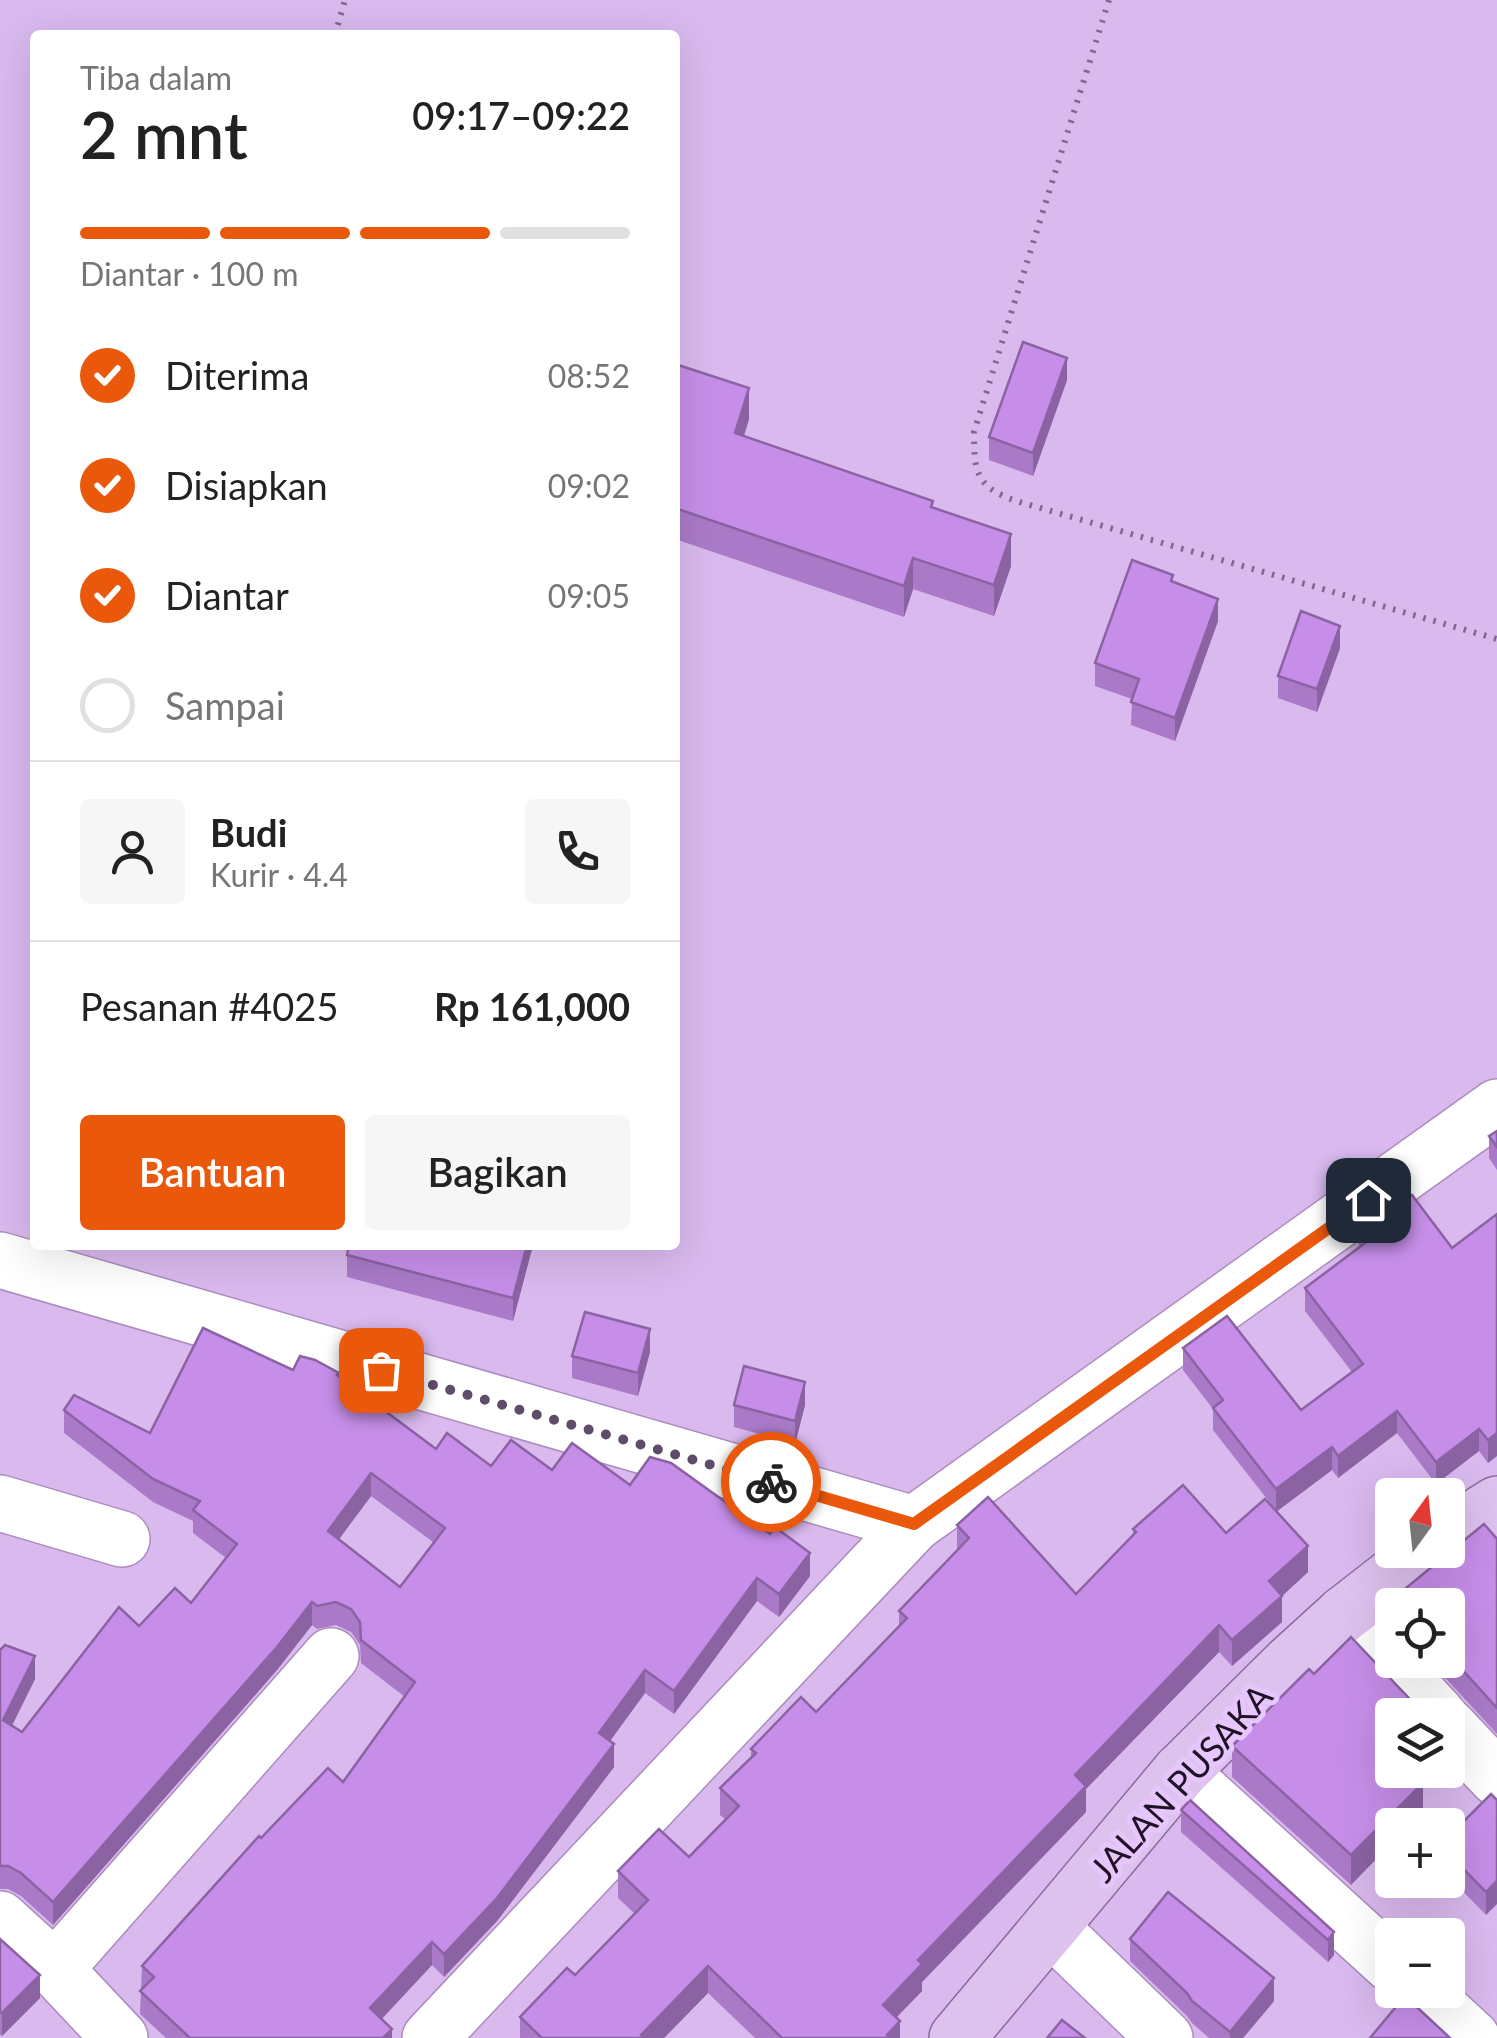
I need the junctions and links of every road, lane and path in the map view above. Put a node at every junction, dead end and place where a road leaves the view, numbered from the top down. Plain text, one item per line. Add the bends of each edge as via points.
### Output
1 (345, 0) edge
2 (1109, 0) edge
3 (336, 30) edge
4 (1497, 639) edge
5 (1497, 1107) edge
6 (0, 1260) edge
7 (0, 1503) edge
8 (1497, 1504) edge
9 (914, 1524) junction
10 (1465, 1524) edge
11 (122, 1540) dead end
12 (1403, 1568) edge
13 (1344, 1614) junction
14 (331, 1656) dead end
15 (1422, 1698) edge
16 (1465, 1744) edge
17 (1180, 1772) junction
18 (1497, 1778) edge
19 (0, 1919) edge
20 (1051, 1928) junction
21 (1375, 1950) edge
22 (54, 1969) junction
23 (1440, 2008) edge
24 (100, 2031) edge
25 (430, 2038) edge
26 (957, 2038) edge
27 (1165, 2038) edge
28 (1472, 2038) edge

1 - 3 path
2 - 4 path via 974,432 977,474 996,494 1016,501
5 - 9 street
6 - 9 street
7 - 11 street
8 - 10 main road
9 - 25 street
12 - 13 main road, JALAN PUSAKA
13 - 15 street
13 - 17 main road, JALAN PUSAKA
14 - 22 street
16 - 18 street
17 - 20 main road, JALAN PUSAKA
17 - 21 street
19 - 22 street
20 - 26 main road, JALAN PUSAKA
20 - 27 street
22 - 24 street
23 - 28 street

